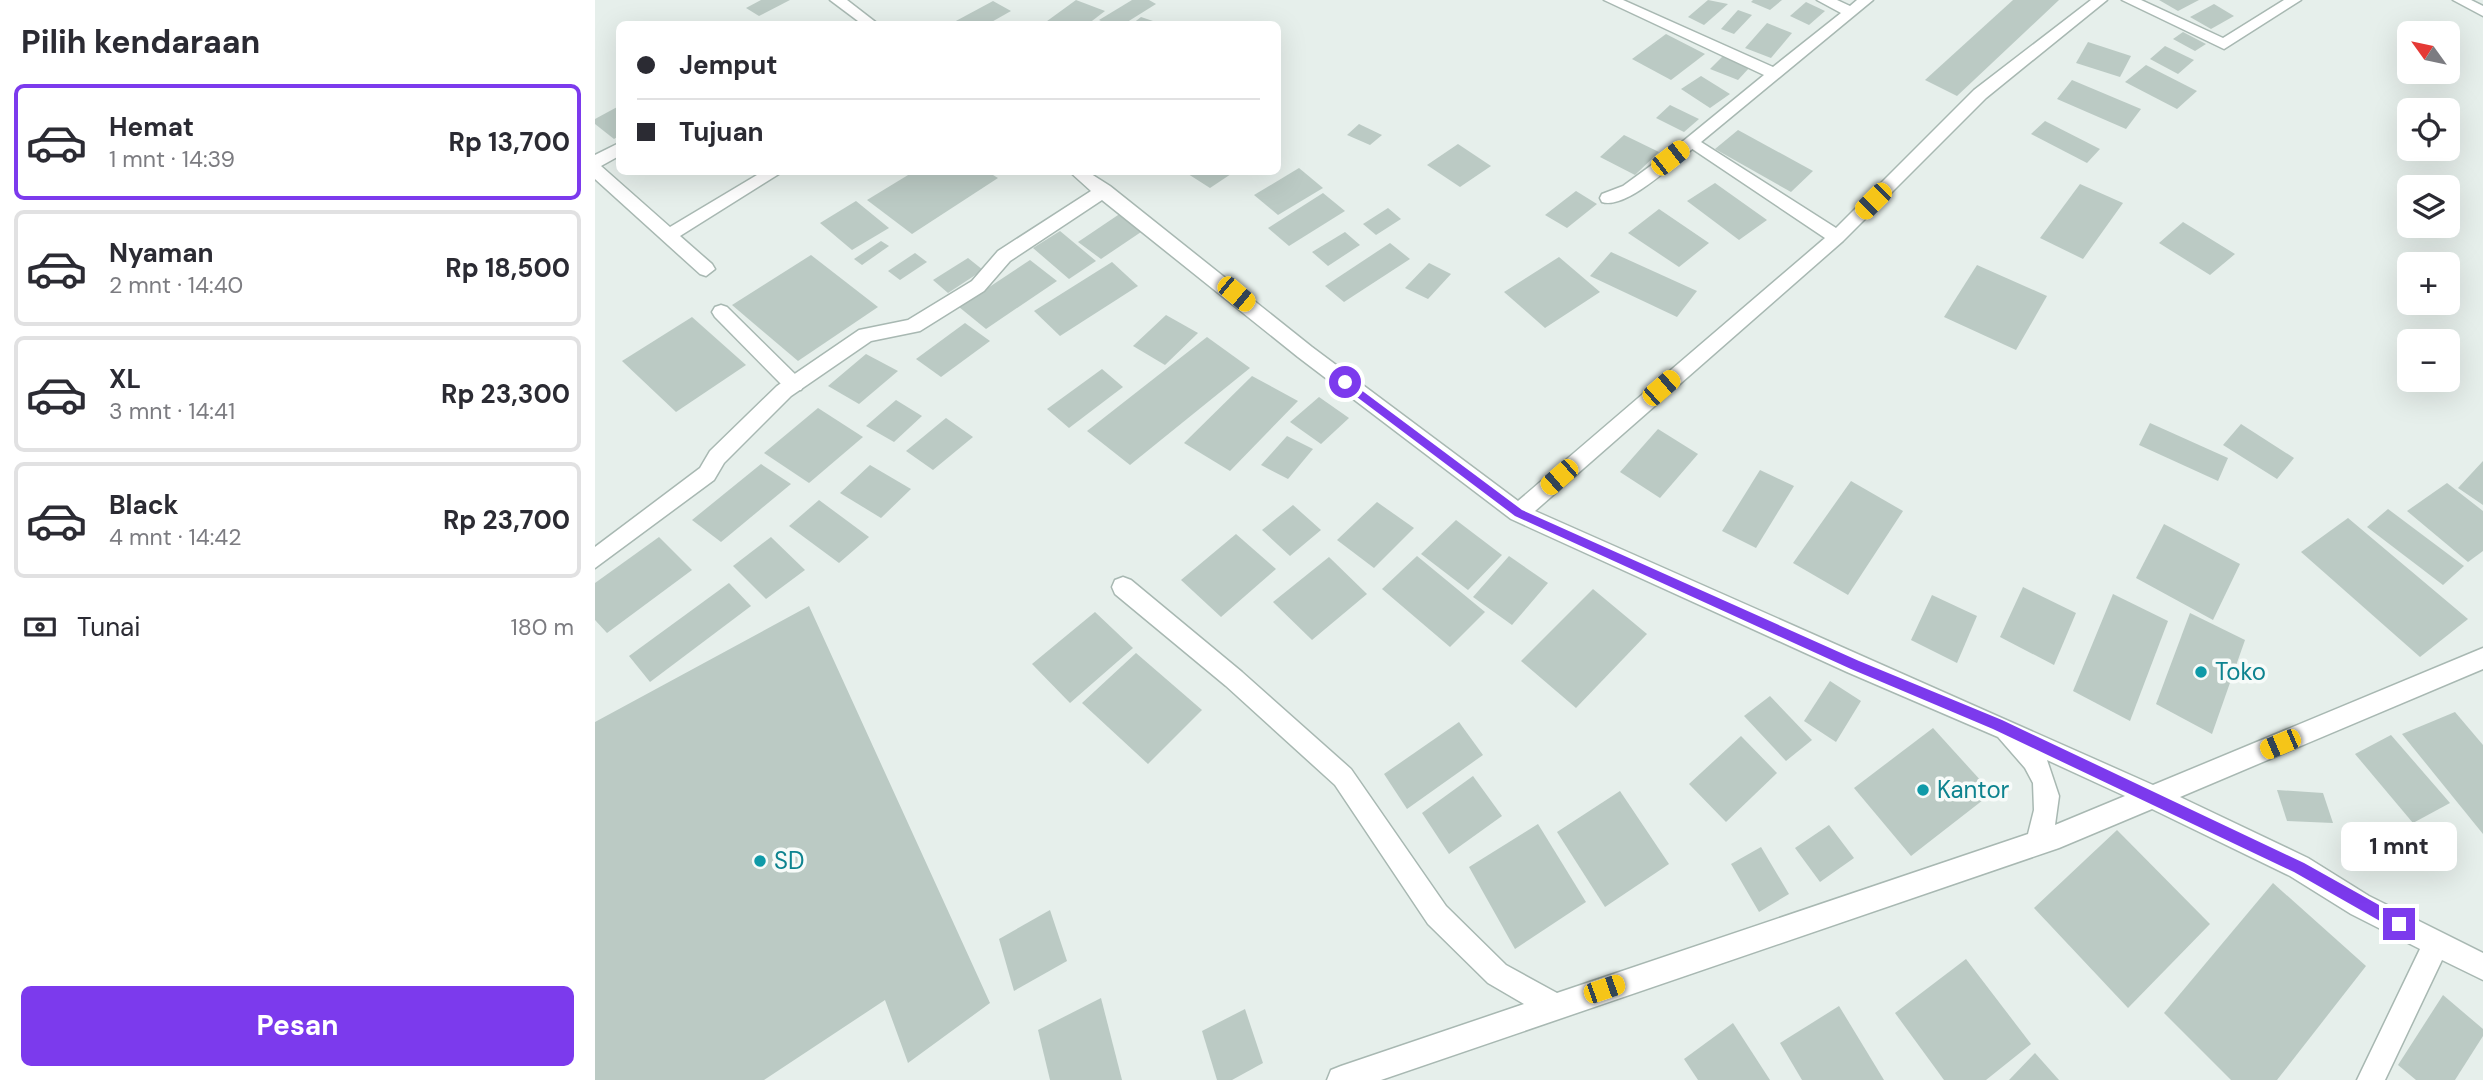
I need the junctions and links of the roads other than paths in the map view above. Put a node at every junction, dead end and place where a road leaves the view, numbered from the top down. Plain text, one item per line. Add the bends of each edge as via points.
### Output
1 (837, 0) edge
2 (1611, 0) edge
3 (1824, 0) edge
4 (1867, 0) edge
5 (2100, 0) edge
6 (2129, 0) edge
7 (2294, 0) edge
8 (2460, 0) edge
9 (1850, 11) junction
10 (2483, 12) edge
11 (867, 21) edge
12 (1773, 73) junction
13 (1690, 142) junction
14 (616, 151) edge
15 (595, 162) edge
16 (595, 170) edge
17 (769, 175) edge
18 (1083, 175) edge
19 (1104, 190) junction
20 (1608, 198) dead end
21 (669, 235) junction
22 (1837, 237) junction
23 (706, 269) dead end
24 (721, 312) dead end
25 (794, 385) junction
26 (1518, 513) junction
27 (595, 559) edge
28 (1123, 587) dead end
29 (2483, 658) edge
30 (1997, 724) junction
31 (2153, 797) junction
32 (2038, 842) junction
33 (2437, 943) junction
34 (2483, 967) edge
35 (1553, 1006) junction
36 (1341, 1080) edge
37 (2371, 1080) edge

1 - 11 street
2 - 12 street
3 - 9 street
4 - 9 street
5 - 22 street via 1980,94
6 - 7 street via 2224,44
8 - 10 street
9 - 12 street
12 - 13 street
13 - 20 street via 1629,190
13 - 22 street
14 - 15 street
16 - 21 street
17 - 21 street
18 - 19 street
19 - 25 street via 1004,256 978,286 913,326 866,335
19 - 26 street via 1305,352
21 - 23 street
22 - 26 street
24 - 25 street
25 - 27 street via 740,433 707,474
26 - 30 street
28 - 35 street via 1343,777 1437,915 1497,974
29 - 31 street
30 - 31 street
30 - 32 street via 2044,776 2048,809
31 - 32 street
31 - 33 street via 2299,867 2360,905
32 - 35 street
33 - 34 street
33 - 37 street
35 - 36 street

